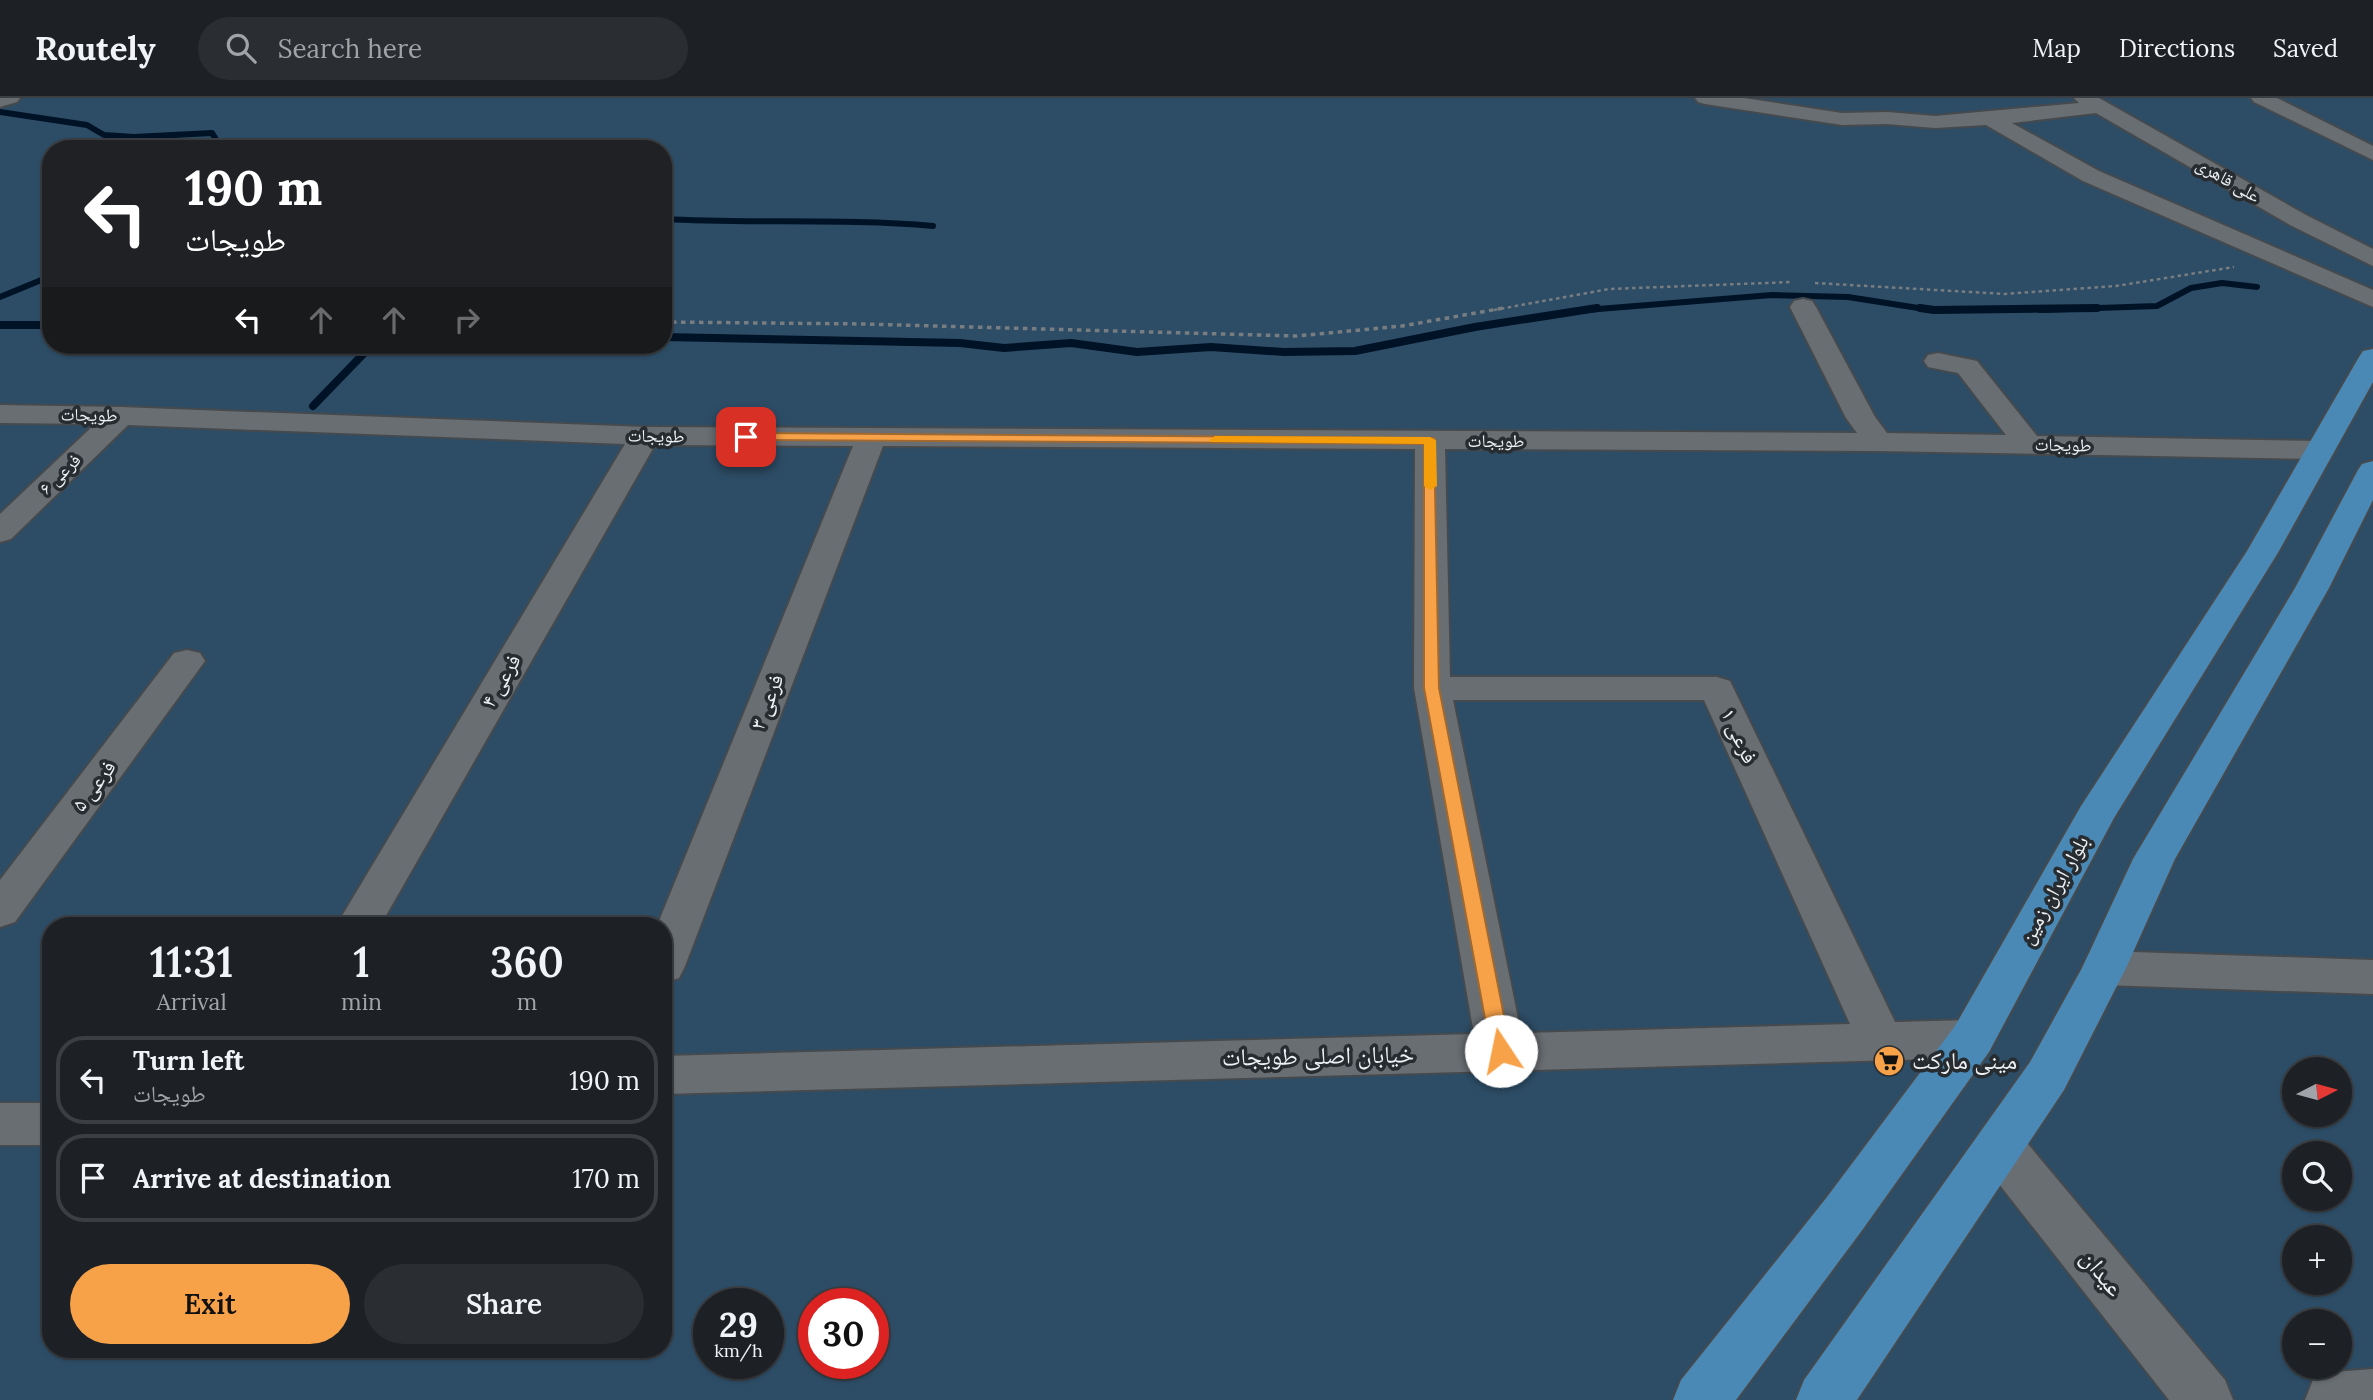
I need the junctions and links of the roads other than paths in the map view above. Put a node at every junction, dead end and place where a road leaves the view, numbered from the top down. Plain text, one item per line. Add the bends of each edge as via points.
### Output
1 (10, 98) edge
2 (1705, 98) edge
3 (1877, 98) edge
4 (2261, 98) edge
5 (2089, 100) edge
6 (0, 101) edge
7 (1760, 102) edge
8 (1994, 109) edge
9 (1887, 118) junction
10 (2373, 154) edge
11 (2373, 258) edge
12 (2373, 299) edge
13 (1803, 307) dead end
14 (2373, 357) edge
15 (1938, 361) dead end
16 (0, 414) edge
17 (121, 416) junction
18 (645, 436) junction
19 (871, 438) junction
20 (1430, 440) junction
21 (1878, 442) junction
22 (2028, 444) junction
23 (2320, 450) junction
24 (2373, 470) edge
25 (0, 532) edge
26 (187, 660) dead end
27 (1432, 688) junction
28 (0, 911) edge
29 (363, 917) edge
30 (672, 944) edge
31 (2104, 968) junction
32 (2373, 976) edge
33 (1972, 1039) junction
34 (1881, 1041) junction
35 (1501, 1051) junction
36 (672, 1074) edge
37 (0, 1124) edge
38 (42, 1124) edge
39 (2000, 1146) junction
40 (2373, 1397) edge
41 (1701, 1400) edge
42 (1824, 1400) edge
43 (2206, 1400) edge
44 (2333, 1400) edge

1 - 6 street
2 - 7 street
3 - 9 street
4 - 10 street
5 - 8 street via 2033,113
5 - 11 street, علی قاهری
7 - 9 street via 1842,118
8 - 9 street via 1935,122
8 - 12 street via 2091,176
13 - 21 street
14 - 23 main road, بلوار ایران زمین
15 - 22 street via 1967,367
16 - 17 street, طویجات
17 - 18 street, طویجات
17 - 25 street, فرعی ۶
18 - 19 street, طویجات
18 - 29 street, فرعی ۴
19 - 20 street, طویجات
19 - 30 street, فرعی ۳
20 - 21 street, طویجات
20 - 27 street
21 - 22 street, طویجات
22 - 23 street, طویجات
23 - 33 main road, بلوار ایران زمین via 2263,551 2095,816
24 - 31 main road via 2312,588 2154,859
26 - 28 street, فرعی ۵
27 - 34 street, فرعی ۱ via 1717,689
27 - 35 street
31 - 32 street
31 - 39 main road via 2047,1076
33 - 34 street, خیابان اصلی طویجات
33 - 41 main road, بلوار ایران زمین
34 - 35 street, خیابان اصلی طویجات
35 - 36 street, خیابان اصلی طویجات
37 - 38 street
39 - 42 main road
39 - 43 street, عیدان
40 - 44 street

